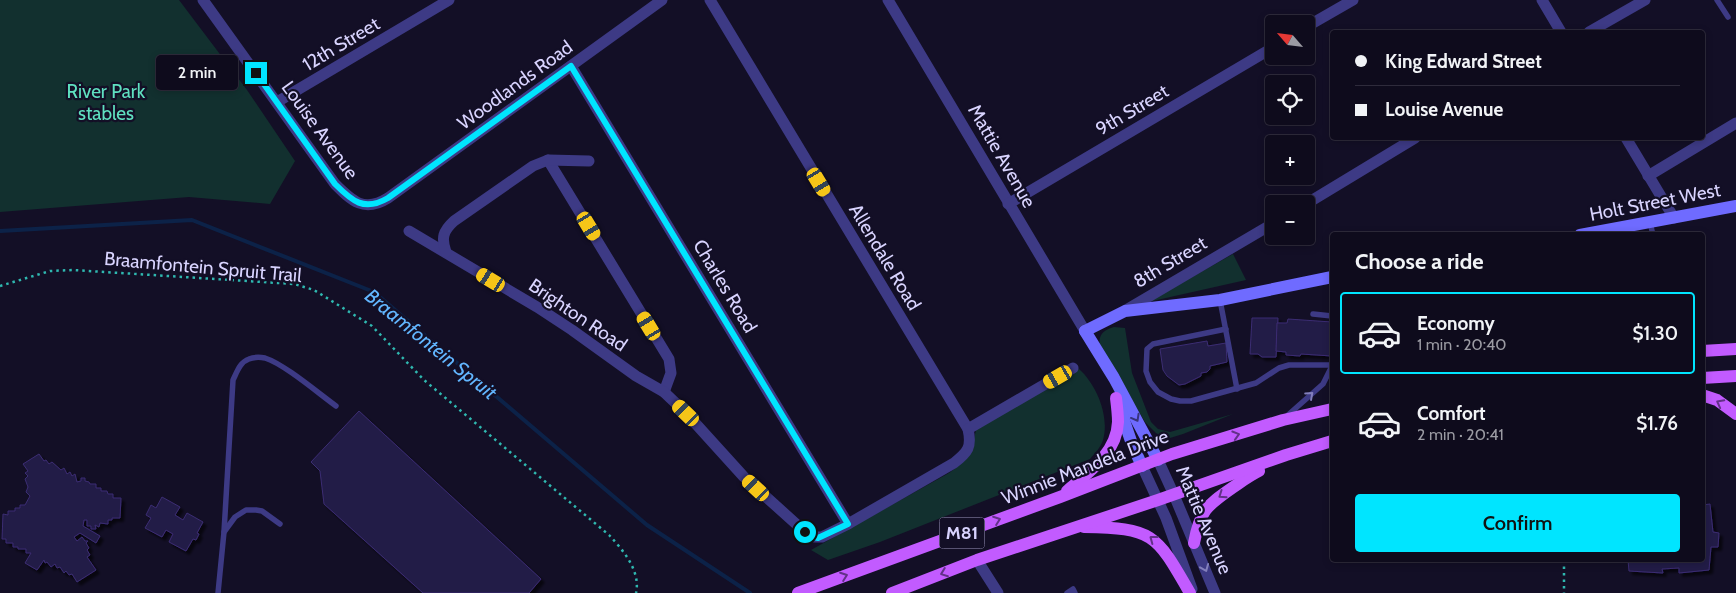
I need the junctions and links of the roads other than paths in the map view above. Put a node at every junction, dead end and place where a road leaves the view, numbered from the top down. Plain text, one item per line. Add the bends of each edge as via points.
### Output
1 (203, 0) edge
2 (449, 0) edge
3 (662, 0) edge
4 (710, 0) edge
5 (888, 0) edge
6 (1353, 0) edge
7 (1542, 0) edge
8 (1645, 0) edge
9 (1717, 0) edge
10 (1728, 17) dead end
11 (1315, 22) edge
12 (1560, 30) edge
13 (1592, 30) edge
14 (1265, 52) edge
15 (571, 66) junction
16 (277, 102) junction
17 (1736, 123) edge
18 (1413, 140) edge
19 (1627, 140) edge
20 (548, 160) junction
21 (589, 161) dead end
22 (1648, 176) junction
23 (388, 198) joint
24 (1315, 199) edge
25 (1008, 204) junction
26 (1736, 206) edge
27 (1674, 218) junction
28 (1265, 228) edge
29 (1652, 229) edge
30 (409, 231) dead end
31 (1616, 232) edge
32 (446, 252) junction
33 (1330, 277) edge
34 (1220, 300) junction
35 (1125, 311) junction
36 (1313, 314) dead end
37 (1330, 316) edge
38 (1226, 329) junction
39 (1085, 331) junction
40 (1736, 348) edge
41 (1705, 351) edge
42 (1330, 366) edge
43 (1073, 368) dead end
44 (1330, 370) edge
45 (1736, 376) edge
46 (1705, 378) edge
47 (1237, 389) junction
48 (664, 392) junction
49 (1705, 396) edge
50 (1116, 398) junction
51 (336, 406) dead end
52 (1330, 409) edge
53 (1736, 414) edge
54 (1283, 420) junction
55 (968, 429) junction
56 (1330, 441) edge
57 (1158, 460) junction
58 (1142, 466) junction
59 (1174, 495) junction
60 (1060, 498) junction
61 (1158, 500) junction
62 (280, 524) dead end
63 (848, 524) junction
64 (1074, 527) junction
65 (224, 532) junction
66 (1194, 543) junction
67 (977, 560) junction
68 (218, 593) edge
69 (798, 593) edge
70 (892, 593) edge
71 (998, 593) edge
72 (1067, 593) edge
73 (1075, 593) edge
74 (1192, 593) edge
75 (1215, 593) edge

1 - 16 street, Louise Avenue
2 - 16 street, 12th Street
3 - 15 street, Woodlands Road
4 - 55 street, Allendale Road
5 - 25 street, Mattie Avenue
6 - 11 street
7 - 12 street
8 - 13 street
9 - 10 lane
14 - 25 street, 9th Street
15 - 23 street, Woodlands Road
15 - 63 street, Charles Road
16 - 23 street, Louise Avenue via 335,184 350,199 369,205
17 - 22 street
18 - 24 street
19 - 22 street
20 - 21 street
20 - 32 street via 533,166 446,228 442,242
20 - 48 street, Brighton Road via 669,359 671,373
22 - 27 street
25 - 39 street, Mattie Avenue
26 - 27 street, Holt Street West
27 - 29 street, Holt Street West
28 - 35 street, 8th Street
29 - 31 street, Holt Street West
30 - 32 street, Brighton Road
32 - 48 street, Brighton Road via 545,312
33 - 34 street
34 - 35 street
34 - 38 lane
35 - 39 street, 8th Street
36 - 37 lane
38 - 47 lane
38 - 47 lane via 1153,344 1147,349 1146,371 1158,392 1171,399 1191,401
39 - 50 street, Mattie Avenue
39 -> 57 street, Mattie Avenue
40 - 41 main road
42 - 47 lane via 1289,365 1256,383
43 - 55 street
54 -> 44 lane via 1323,384
45 - 46 main road
48 - 63 street, Brighton Road via 744,477 805,532 818,538
53 -> 49 main road via 1717,400
50 - 58 street, Mattie Avenue
50 - 60 main road via 1118,423 1110,448
51 - 65 lane via 266,358 250,358 244,362 233,380
52 - 54 main road, Winnie Mandela Drive / M81
57 -> 54 main road, Winnie Mandela Drive / M81
55 - 63 street via 969,449 954,463
56 - 59 main road, M81
56 -> 66 main road via 1250,475 1210,504 1197,527
57 - 58 main road, Winnie Mandela Drive / M81
57 - 59 street, Mattie Avenue
58 - 60 main road, Winnie Mandela Drive / M81
58 - 61 street, Mattie Avenue
59 - 61 main road, M81
59 - 66 street, Mattie Avenue
69 -> 60 main road, Winnie Mandela Drive / M81
61 - 64 main road, M81
61 - 74 street, Mattie Avenue
62 - 65 lane via 262,511 246,510 235,517
64 - 67 main road, M81
74 -> 64 main road via 1167,553 1152,538 1129,530
65 - 68 lane
66 -> 75 street, Mattie Avenue
67 -> 70 main road, M81
67 - 71 street
72 - 73 lane via 1073,589

